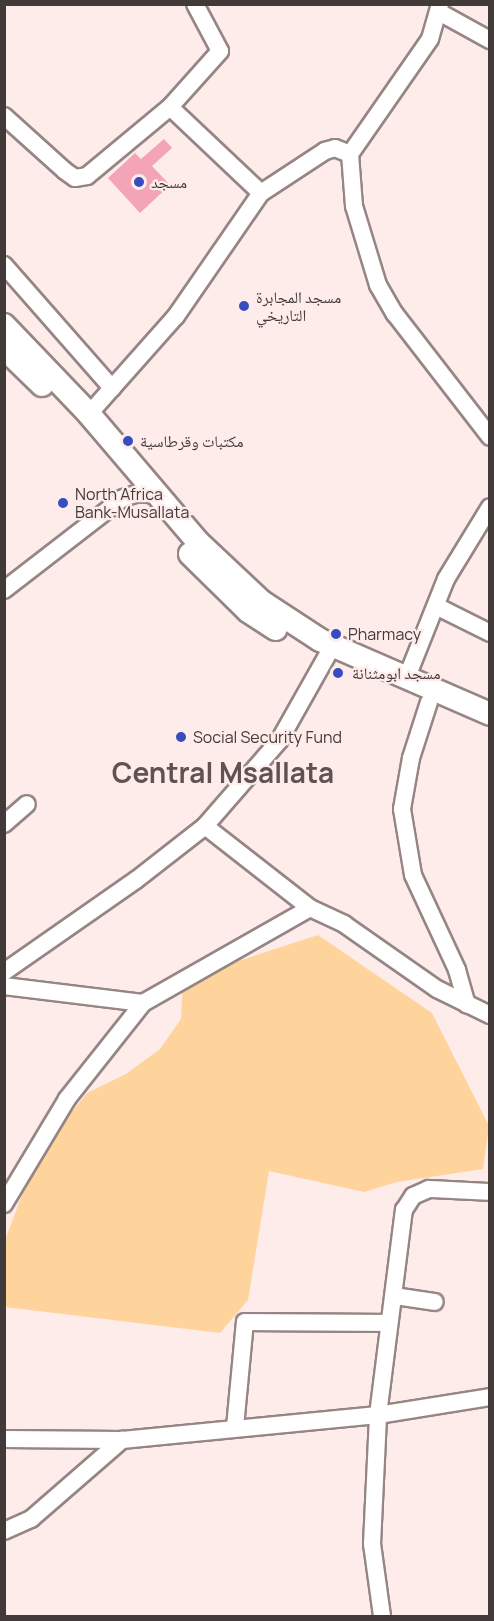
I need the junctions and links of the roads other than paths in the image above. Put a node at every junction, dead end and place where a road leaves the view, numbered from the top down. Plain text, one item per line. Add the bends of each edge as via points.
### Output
1 (195, 4) edge
2 (440, 9) edge
3 (489, 40) edge
4 (170, 107) junction
5 (4, 116) edge
6 (350, 154) junction
7 (261, 193) junction
8 (4, 266) edge
9 (4, 325) edge
10 (4, 348) edge
11 (112, 388) junction
12 (89, 414) junction
13 (489, 437) edge
14 (147, 494) junction
15 (489, 507) edge
16 (4, 590) edge
17 (438, 607) junction
18 (489, 633) edge
19 (329, 651) junction
20 (407, 677) junction
21 (429, 702) junction
22 (489, 714) edge
23 (489, 728) edge
24 (27, 804) dead end
25 (4, 824) edge
26 (205, 825) junction
27 (310, 908) junction
28 (4, 972) edge
29 (4, 986) edge
30 (143, 1003) junction
31 (467, 1005) junction
32 (489, 1015) edge
33 (489, 1192) edge
34 (4, 1204) edge
35 (395, 1296) junction
36 (435, 1302) dead end
37 (388, 1323) junction
38 (489, 1397) edge
39 (378, 1414) junction
40 (235, 1427) junction
41 (4, 1439) edge
42 (122, 1440) junction
43 (4, 1531) edge
44 (382, 1617) edge

1 - 4 street via 220,51
2 - 3 street
2 - 6 street via 422,52
4 - 5 street via 87,176 75,178
4 - 7 street
6 - 7 street via 334,148 325,151
6 - 13 street via 354,206 378,285
7 - 11 street via 176,316
8 - 11 street
9 - 12 highway
10 - 14 highway
11 - 12 street
12 - 14 highway
14 - 16 street via 112,507
14 - 19 highway via 213,580 248,611
15 - 17 street via 446,579
17 - 18 street
17 - 20 street
19 - 20 highway
19 - 21 highway
19 - 26 street via 279,741
20 - 22 highway
21 - 23 highway
21 - 31 street via 409,766 402,809 413,875 457,970
24 - 25 street
26 - 27 street
26 - 28 street via 127,887
27 - 30 street
27 - 31 street via 344,924
29 - 30 street
30 - 34 street via 67,1099
31 - 32 street
33 - 35 street via 429,1189 407,1203
35 - 36 street
35 - 37 street
37 - 39 street
37 - 40 street via 245,1322
38 - 39 street
39 - 40 street
39 - 44 street via 372,1544
40 - 42 street
41 - 42 street
42 - 43 street via 31,1519

